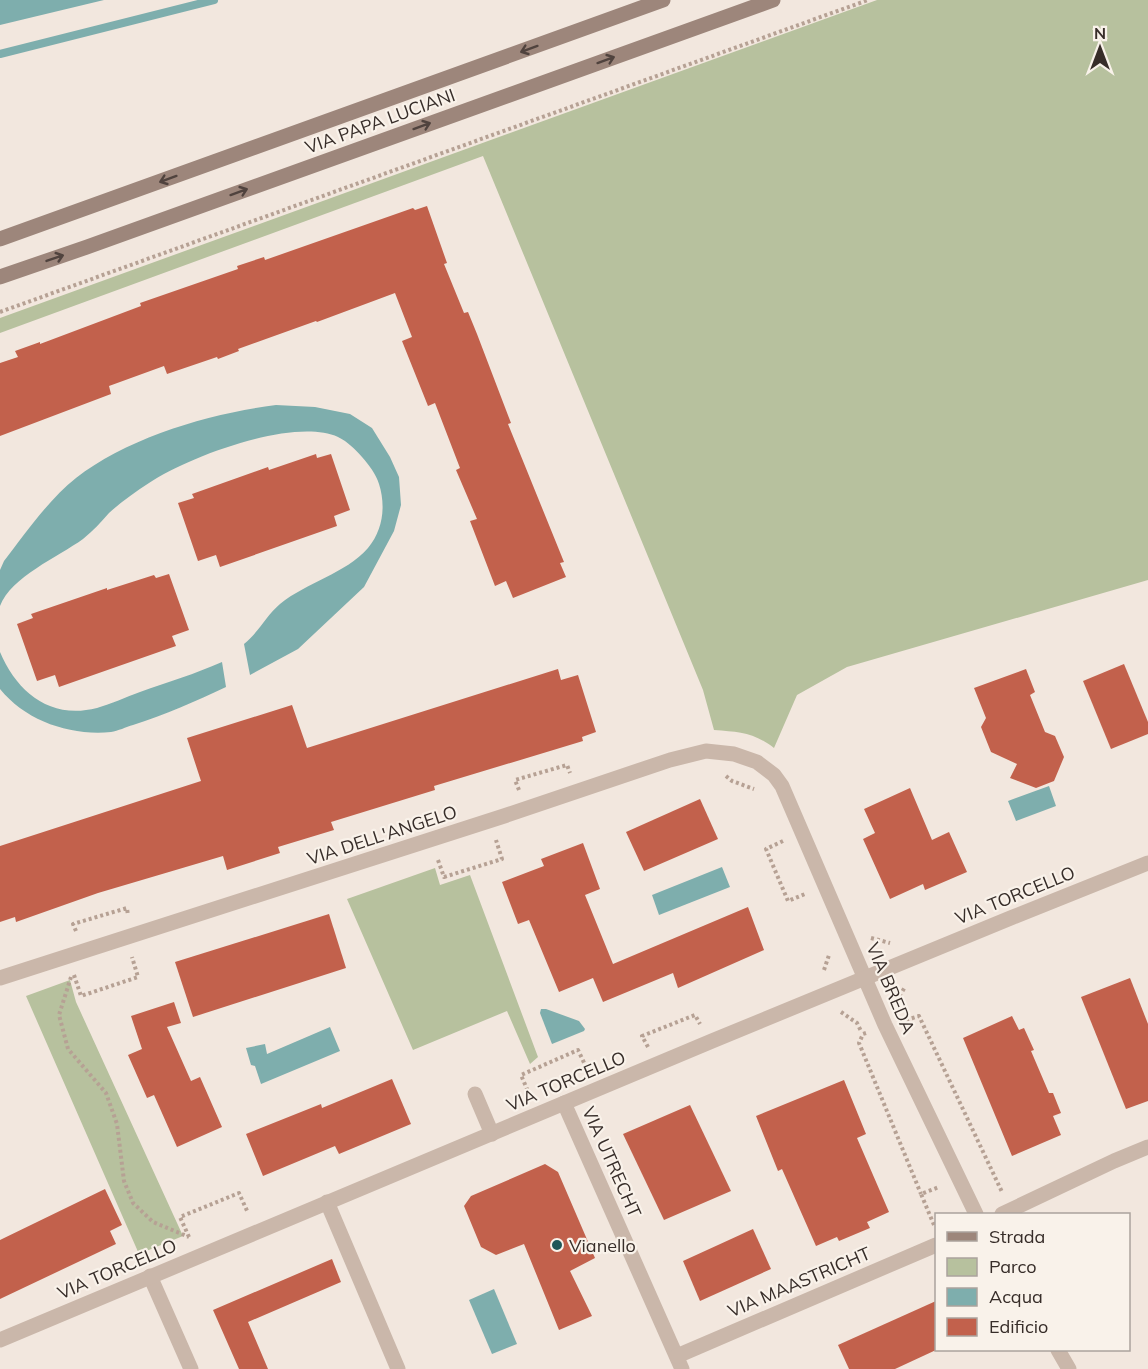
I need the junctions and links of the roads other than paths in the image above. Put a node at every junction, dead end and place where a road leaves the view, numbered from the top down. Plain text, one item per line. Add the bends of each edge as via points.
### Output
1 (663, 0) edge
2 (773, 0) edge
3 (0, 239) edge
4 (0, 277) edge
5 (774, 775) joint
6 (1148, 863) edge
7 (0, 978) edge
8 (866, 978) junction
9 (475, 1094) dead end
10 (564, 1103) junction
11 (492, 1134) junction
12 (1148, 1147) edge
13 (327, 1202) junction
14 (975, 1213) edge
15 (1006, 1213) edge
16 (935, 1245) edge
17 (150, 1276) junction
18 (0, 1340) edge
19 (1059, 1351) edge
20 (680, 1362) edge
21 (191, 1369) edge
22 (398, 1369) edge
23 (1069, 1369) edge

1 -> 3 main road, VIA PAPA LUCIANI
4 -> 2 main road, VIA PAPA LUCIANI
5 - 7 street, VIA DELL'ANGELO via 747,758 720,751 670,760
5 - 8 street, VIA BREDA
6 - 8 street, VIA TORCELLO
8 - 10 street, VIA TORCELLO
8 - 14 street, VIA BREDA
9 - 11 street
10 - 11 street, VIA TORCELLO
10 - 20 street, VIA UTRECHT
11 - 13 street, VIA TORCELLO
12 - 15 street
13 - 17 street, VIA TORCELLO
13 - 22 street
16 - 20 street, VIA MAASTRICHT
17 - 18 street, VIA TORCELLO
17 - 21 street
19 - 23 street

